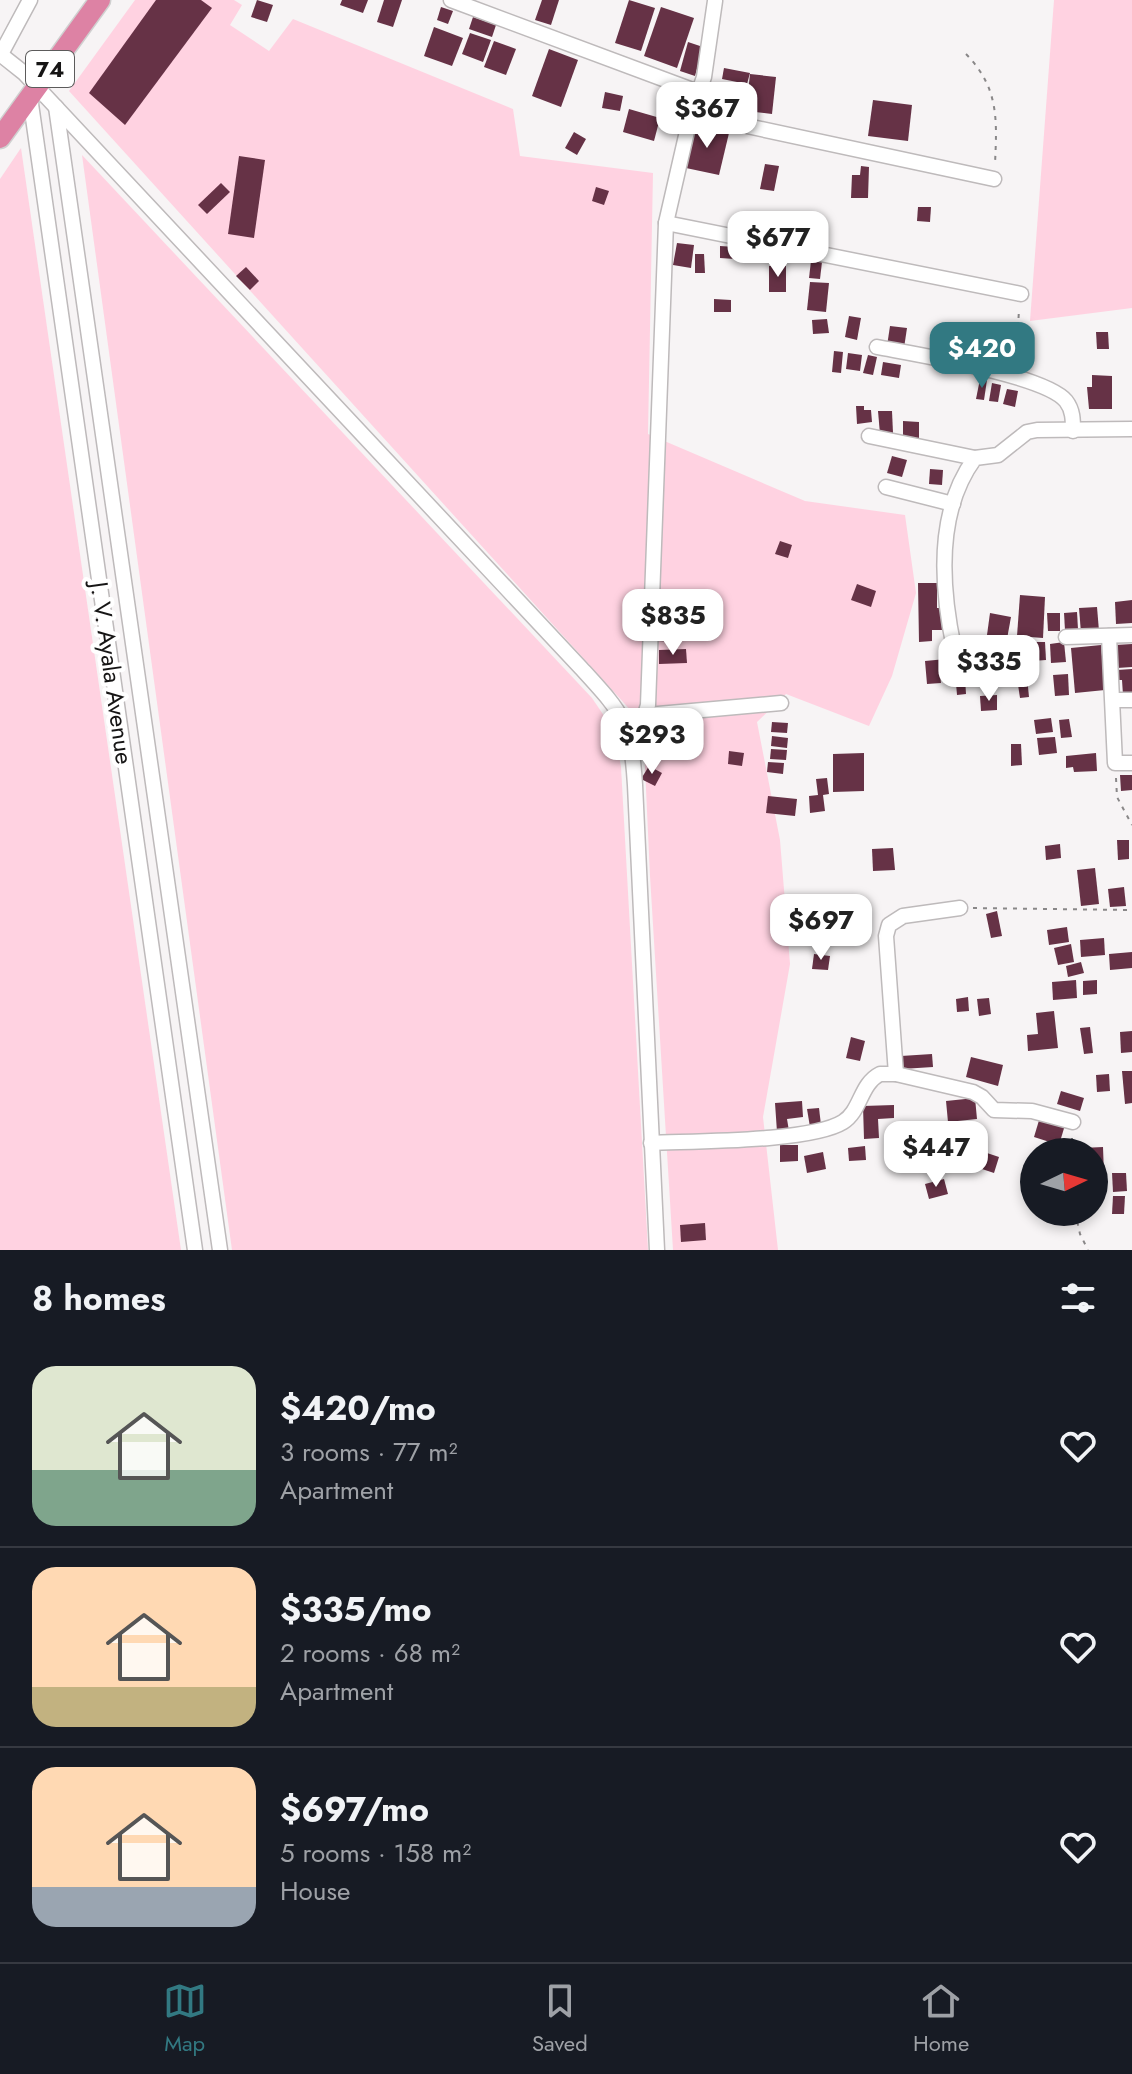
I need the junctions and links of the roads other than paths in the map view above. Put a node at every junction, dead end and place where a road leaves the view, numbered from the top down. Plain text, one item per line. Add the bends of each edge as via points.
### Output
1 (30, 0) edge
2 (100, 0) edge
3 (451, 0) edge
4 (715, 1) edge
5 (1, 54) edge
6 (34, 92) junction
7 (698, 92) junction
8 (56, 107) junction
9 (691, 114) junction
10 (0, 138) edge
11 (994, 179) road end
12 (666, 223) junction
13 (1021, 294) road end
14 (877, 347) dead end
15 (1132, 429) edge
16 (1073, 431) junction
17 (869, 436) dead end
18 (975, 458) junction
19 (886, 487) dead end
20 (953, 504) junction
21 (123, 576) junction
22 (99, 579) junction
23 (1132, 635) edge
24 (1109, 636) junction
25 (1066, 637) dead end
26 (954, 648) dead end
27 (1113, 700) junction
28 (1132, 700) edge
29 (781, 703) dead end
30 (647, 715) junction
31 (628, 729) junction
32 (1132, 763) edge
33 (960, 908) road end
34 (187, 1020) junction
35 (162, 1024) junction
36 (896, 1074) junction
37 (1073, 1122) road end
38 (651, 1143) junction
39 (195, 1250) edge
40 (220, 1250) edge
41 (657, 1250) edge

1 - 5 street
2 - 6 highway, 74
3 - 7 street
4 - 7 street
5 - 6 street
6 - 8 street
6 - 10 highway, 74
6 - 22 street, J. V. Ayala Avenue
7 - 9 street
8 - 21 street, J. V. Ayala Avenue
8 - 31 street via 581,668
9 - 11 street
9 - 12 street
12 - 13 street
12 - 30 street
14 - 16 street via 1042,388 1067,402
15 - 16 street
16 - 18 street via 1027,432 1006,451
17 - 18 street
18 - 20 street
19 - 20 street
20 - 26 street via 943,580
21 - 22 street
21 - 34 street, J. V. Ayala Avenue
22 - 35 street, J. V. Ayala Avenue
23 - 24 street
24 - 25 street
24 - 27 street
27 - 28 street
27 - 32 street via 1115,763
29 - 30 street
30 - 31 street
31 - 38 street
33 - 36 street via 903,916 889,925
34 - 35 street
34 - 40 street, J. V. Ayala Avenue
35 - 39 street, J. V. Ayala Avenue
36 - 37 street via 973,1092 994,1110 1032,1111
36 - 38 street via 873,1077 851,1116 823,1130
38 - 41 street

